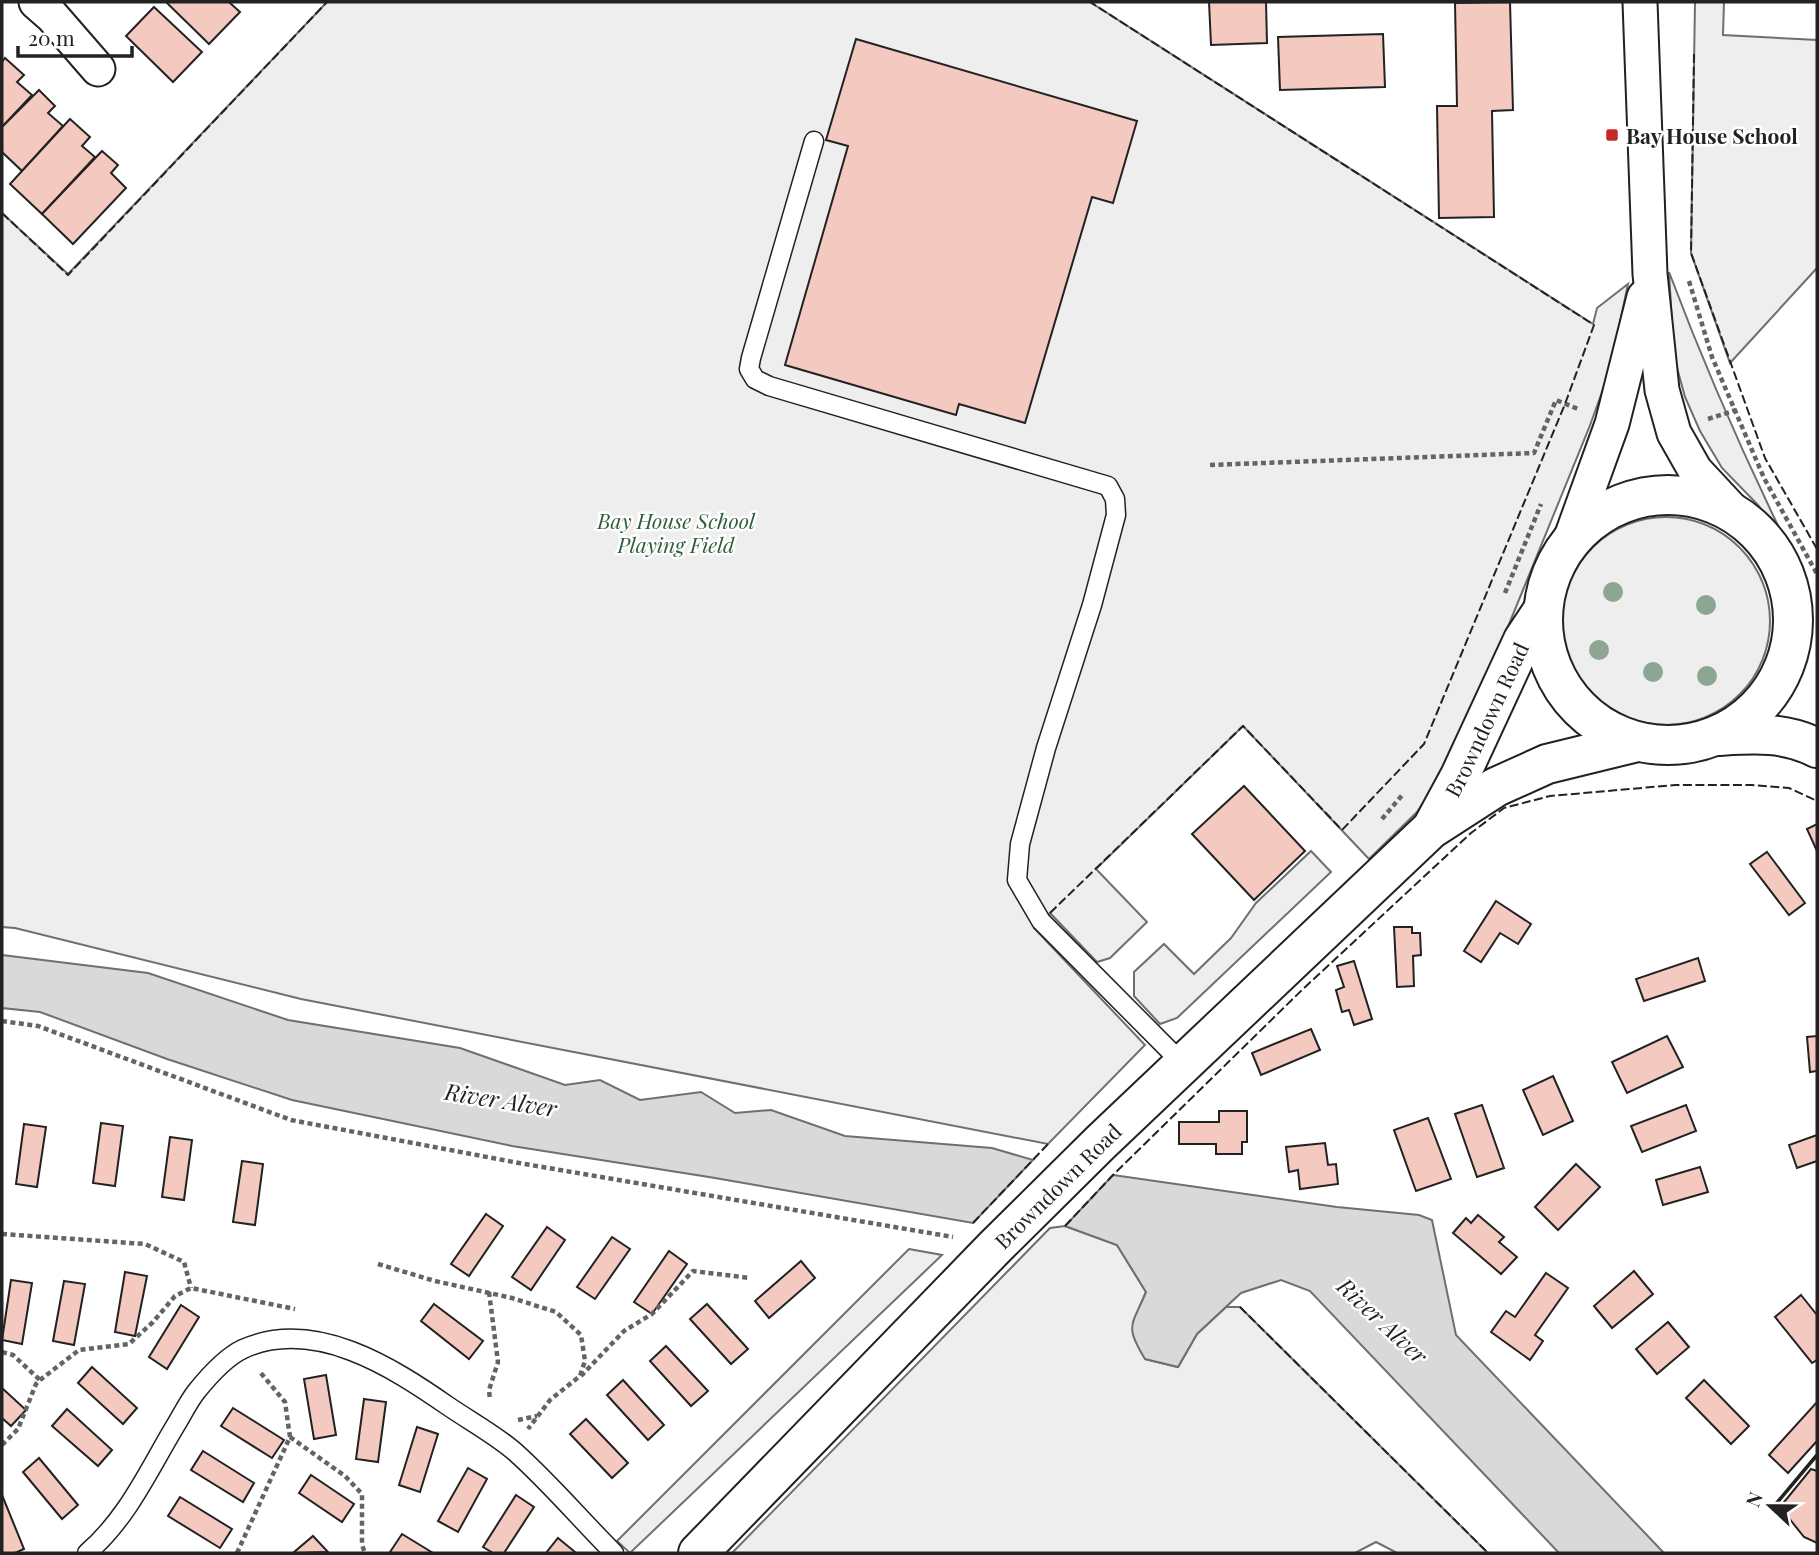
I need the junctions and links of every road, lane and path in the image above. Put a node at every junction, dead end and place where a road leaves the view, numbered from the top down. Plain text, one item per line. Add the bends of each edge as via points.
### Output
1 (1640, 2) edge
2 (52, 6) edge
3 (98, 69) dead end
4 (814, 141) dead end
5 (1686, 270) dead end
6 (1650, 274) junction
7 (1580, 410) dead end
8 (1736, 410) junction
9 (1702, 422) dead end
10 (1210, 465) dead end
11 (1544, 497) dead end
12 (1736, 514) junction
13 (1569, 543) junction
14 (1817, 574) edge
15 (1503, 596) dead end
16 (1793, 606) junction
17 (1543, 610) junction
18 (1817, 653) edge
19 (1716, 736) junction
20 (1637, 742) junction
21 (1817, 748) edge
22 (1411, 785) dead end
23 (1377, 824) dead end
24 (1431, 829) junction
25 (2, 1021) edge
26 (1182, 1063) junction
27 (2, 1234) edge
28 (957, 1237) dead end
29 (378, 1264) dead end
30 (750, 1278) dead end
31 (191, 1288) junction
32 (489, 1292) junction
33 (303, 1311) dead end
34 (242, 1350) junction
35 (2, 1352) edge
36 (580, 1376) junction
37 (40, 1380) junction
38 (492, 1412) dead end
39 (538, 1415) junction
40 (517, 1421) dead end
41 (289, 1437) junction
42 (2, 1445) edge
43 (513, 1450) junction
44 (87, 1553) edge
45 (237, 1553) edge
46 (365, 1553) edge
47 (614, 1553) edge
48 (698, 1553) edge

1 - 6 street
2 - 3 street
4 - 26 lane via 751,358 749,369 755,379 1108,486 1115,499 1116,515 1092,605 1020,844 1017,880 1041,921
5 - 8 path via 1712,357
6 - 12 street via 1662,390 1674,433 1695,470
6 - 13 street via 1612,424
7 - 10 path via 1556,400 1534,453
8 - 9 path
8 - 14 path via 1764,478
11 - 15 path
12 - 13 street via 1702,499 1665,494 1629,500 1596,517
12 - 16 street via 1764,539 1783,570
13 - 17 street via 1551,575
16 - 18 street
16 - 19 street via 1791,646 1776,684 1750,714
17 - 20 street via 1545,645 1563,687 1577,706 1604,728
17 - 24 street, Browndown Road via 1523,640
19 - 20 street via 1677,745
19 - 21 street via 1773,734
20 - 24 street, Browndown Road via 1547,764 1496,787
22 - 23 path
24 - 26 street, Browndown Road
25 - 28 path via 38,1026 291,1120
26 - 48 street, Browndown Road via 995,1247
27 - 31 path via 145,1244 184,1262
29 - 32 path
30 - 36 path via 693,1271 652,1314 624,1331
31 - 33 path
31 - 37 path via 175,1296 129,1344 79,1350
32 - 36 path via 556,1312 580,1335 585,1361
32 - 38 path via 498,1362 489,1390
34 - 41 path via 285,1402
34 - 43 lane via 267,1342 313,1340 353,1351 428,1392
34 - 44 lane via 196,1392 131,1504
35 - 37 path via 13,1355
36 - 39 path
37 - 42 path via 19,1429
39 - 40 path
39 - 43 path
41 - 45 path
41 - 46 path via 345,1476 362,1494
43 - 47 lane

